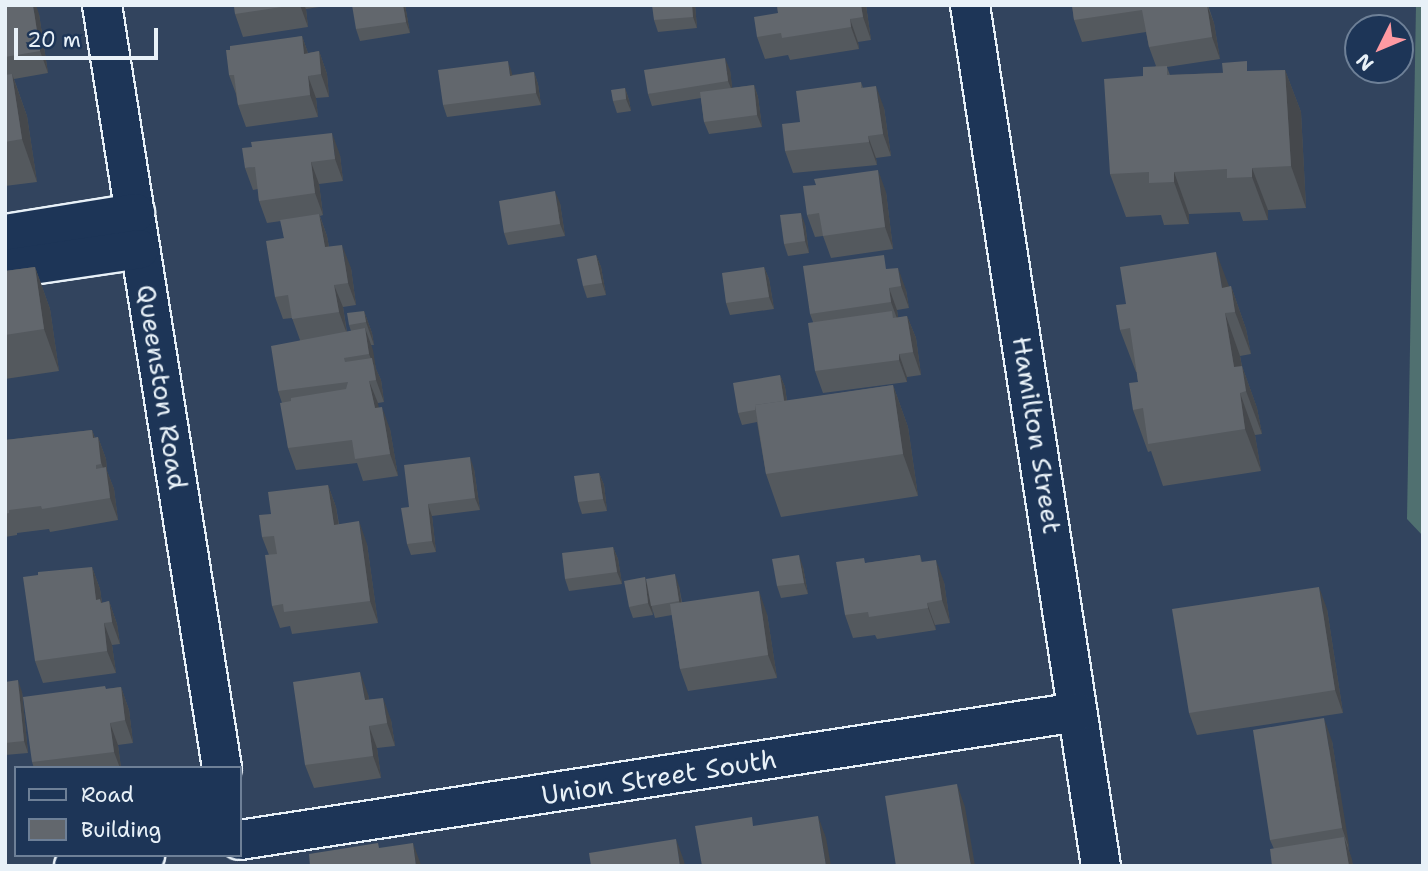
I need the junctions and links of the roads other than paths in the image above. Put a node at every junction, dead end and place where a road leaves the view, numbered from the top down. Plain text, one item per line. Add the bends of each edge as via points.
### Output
1 (102, 5) edge
2 (970, 5) edge
3 (138, 231) junction
4 (5, 234) edge
5 (5, 269) edge
6 (1077, 712) junction
7 (222, 766) edge
8 (242, 840) edge
9 (132, 857) edge
10 (75, 866) edge
11 (1101, 866) edge

1 - 3 street, Queenston Road
2 - 6 street, Hamilton Street
3 - 4 street
3 - 5 street
3 - 7 street, Queenston Road
6 - 8 street, Union Street South
6 - 11 street, Hamilton Street
9 - 10 street

